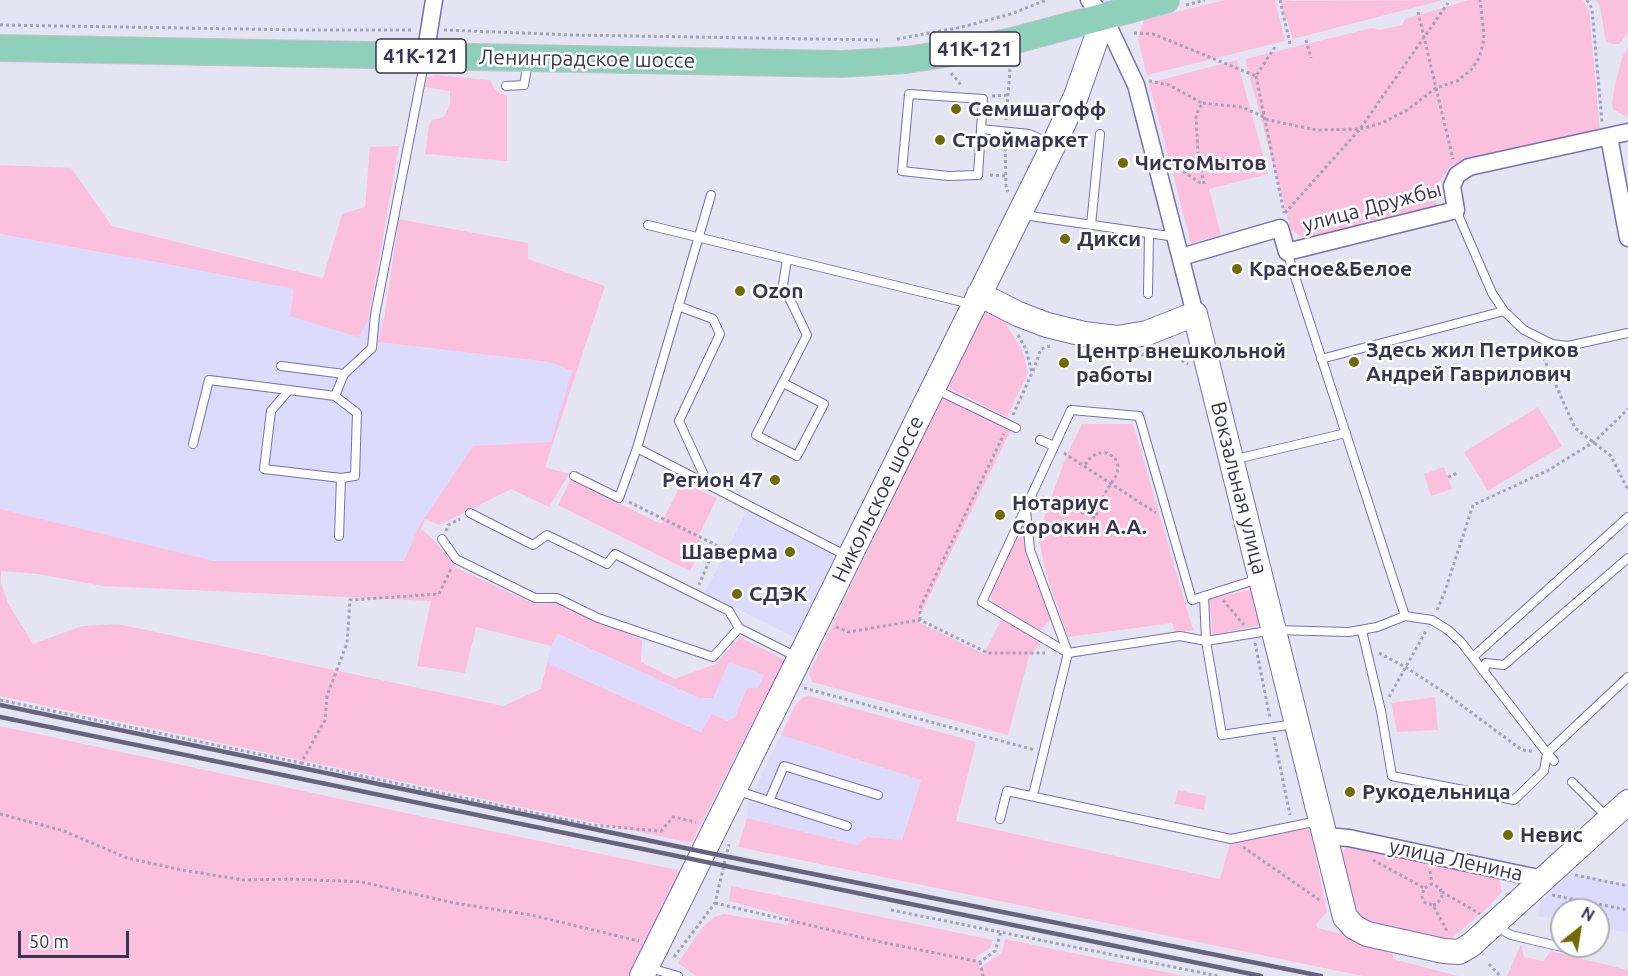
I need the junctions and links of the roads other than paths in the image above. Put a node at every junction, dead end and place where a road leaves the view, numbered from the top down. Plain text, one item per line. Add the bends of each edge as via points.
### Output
1 (435, 0) edge
2 (1166, 0) edge
3 (1096, 9) edge
4 (0, 48) edge
5 (425, 56) junction
6 (528, 58) junction
7 (506, 86) dead end
8 (981, 129) junction
9 (1628, 132) edge
10 (1100, 134) dead end
11 (1609, 136) junction
12 (1054, 144) junction
13 (711, 195) dead end
14 (1456, 210) junction
15 (1625, 210) edge
16 (1019, 215) junction
17 (648, 225) dead end
18 (1091, 225) junction
19 (1149, 233) junction
20 (698, 237) junction
21 (1176, 237) junction
22 (1628, 238) edge
23 (1287, 252) junction
24 (1181, 257) junction
25 (787, 259) junction
26 (1148, 294) dead end
27 (977, 299) junction
28 (678, 306) junction
29 (1504, 311) junction
30 (1196, 314) junction
31 (1628, 333) edge
32 (1322, 359) junction
33 (280, 366) dead end
34 (344, 374) junction
35 (783, 383) junction
36 (933, 388) junction
37 (289, 390) junction
38 (335, 396) junction
39 (1012, 426) road end
40 (1346, 433) junction
41 (1040, 440) dead end
42 (194, 444) dead end
43 (1054, 446) junction
44 (637, 448) junction
45 (1232, 460) junction
46 (573, 476) dead end
47 (341, 478) junction
48 (708, 484) junction
49 (1026, 508) junction
50 (470, 513) road end
51 (1628, 517) edge
52 (339, 536) dead end
53 (442, 540) road end
54 (850, 557) junction
55 (1628, 558) edge
56 (1261, 578) junction
57 (1204, 596) junction
58 (1405, 616) junction
59 (739, 628) junction
60 (1362, 631) junction
61 (1263, 632) junction
62 (1206, 641) junction
63 (1482, 650) junction
64 (1068, 654) junction
65 (1473, 657) junction
66 (800, 659) junction
67 (1485, 667) junction
68 (1628, 677) edge
69 (1297, 723) junction
70 (1547, 753) junction
71 (1554, 761) dead end
72 (1572, 782) dead end
73 (734, 790) junction
74 (878, 795) dead end
75 (1033, 795) junction
76 (769, 801) junction
77 (1628, 802) edge
78 (1000, 819) dead end
79 (1609, 819) junction
80 (847, 826) dead end
81 (1324, 829) junction
82 (1536, 885) junction
83 (1493, 925) junction
84 (1550, 944) edge
85 (645, 971) edge
86 (678, 976) edge

1 - 5 street
2 - 3 main road, Ленинградское шоссе / 41К-121
3 - 6 main road, Ленинградское шоссе / 41К-121 via 1012,41 932,56 842,64
3 - 12 street, Никольское шоссе via 1076,96
3 - 21 street, Вокзальная улица via 1136,85
4 - 5 main road, Ленинградское шоссе / 41К-121
5 - 6 main road, Ленинградское шоссе / 41К-121
5 - 34 lane via 372,348
6 - 7 lane via 524,85
8 - 8 lane via 983,99 909,94 902,171 978,175
8 - 12 lane via 1029,134
9 - 11 street, улица Дружбы
10 - 18 lane
11 - 14 street, улица Дружбы via 1469,167 1457,175 1452,186
11 - 15 street
12 - 16 street, Никольское шоссе
13 - 20 lane
14 - 23 street, улица Дружбы
14 - 29 lane via 1492,293
15 - 22 street
16 - 18 lane
16 - 27 street, Никольское шоссе
17 - 20 lane
18 - 19 lane
19 - 21 lane
19 - 26 lane
20 - 25 lane
20 - 28 lane
21 - 24 street, Вокзальная улица
23 - 24 street, улица Дружбы via 1280,228
23 - 32 lane
24 - 30 street, Вокзальная улица
25 - 27 lane
25 - 35 lane via 783,285 807,335
27 - 30 street via 1047,325 1117,338 1147,333
27 - 36 street, Никольское шоссе
28 - 44 lane
28 - 48 lane via 713,319 720,334 679,422
29 - 31 lane via 1535,337 1552,344 1568,346
29 - 32 lane
30 - 45 street, Вокзальная улица
32 - 40 lane
33 - 34 lane
34 - 38 lane
35 - 35 lane via 756,435 797,456 824,404
36 - 39 lane
36 - 54 street, Никольское шоссе
37 - 38 lane
37 - 42 lane via 209,380
37 - 47 lane via 271,411 264,469
38 - 47 lane via 357,413 355,476
40 - 45 lane
40 - 58 lane
41 - 43 lane
43 - 49 lane
43 - 57 lane via 1071,410 1139,416 1192,600
44 - 46 lane via 619,498
44 - 48 lane
45 - 56 street, Вокзальная улица
47 - 52 lane
48 - 54 lane
49 - 64 lane via 1030,550
49 - 64 lane via 982,602
50 - 59 lane via 533,545 547,535 607,564 615,554 729,611
51 - 63 lane
53 - 59 lane via 456,559 535,598 557,598 598,618 713,657
54 - 66 street, Никольское шоссе
55 - 67 lane via 1504,665
56 - 57 lane
56 - 61 street, Вокзальная улица
57 - 62 lane
58 - 60 lane
58 - 65 lane via 1432,620 1448,630
59 - 66 lane
60 - 61 lane
60 - 70 lane via 1392,776 1514,800 1544,771
61 - 62 lane
61 - 69 street, Вокзальная улица
62 - 64 lane via 1180,636
62 - 69 lane via 1222,735
63 - 65 lane
63 - 67 lane
64 - 75 lane
65 - 67 lane
66 - 73 street, Никольское шоссе
67 - 70 lane
68 - 70 lane
69 - 81 street, Вокзальная улица
70 - 71 lane
72 - 79 lane
73 - 76 lane
73 - 85 street, Никольское шоссе
74 - 76 lane via 784,766
75 - 78 lane via 1007,791
75 - 81 lane via 1231,839 1293,827
76 - 80 lane
77 - 79 street, улица Ленина
79 - 82 street, улица Ленина
81 - 82 street, улица Ленина via 1337,837
81 - 83 street, Вокзальная улица via 1349,922 1367,934 1459,952
82 - 83 street
83 - 84 lane via 1502,932
85 - 86 lane

